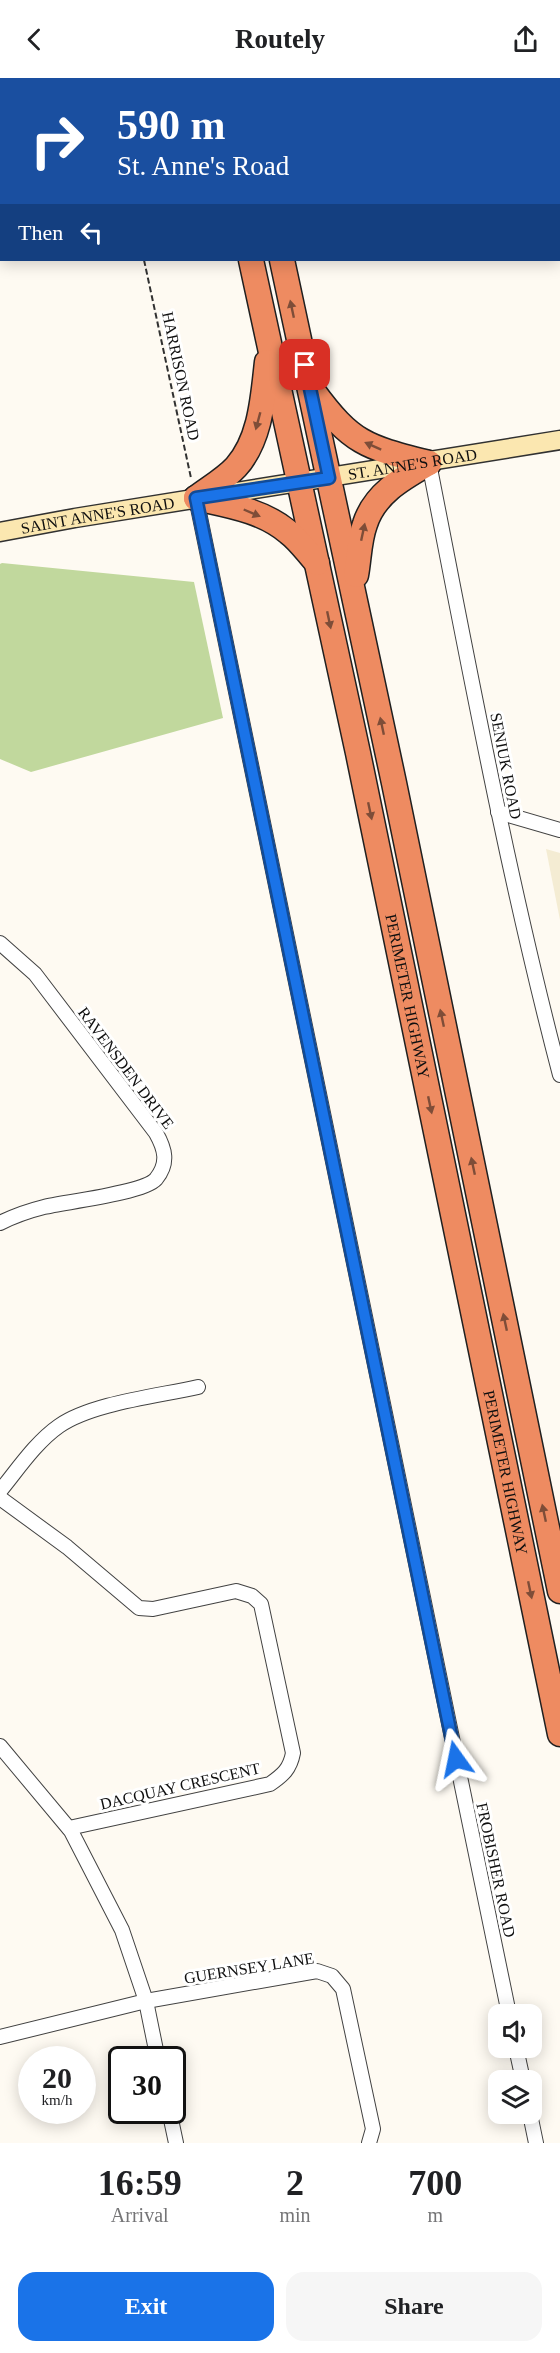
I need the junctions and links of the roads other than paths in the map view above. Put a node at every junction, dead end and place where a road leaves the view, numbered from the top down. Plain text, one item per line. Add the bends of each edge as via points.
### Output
1 (251, 261) edge
2 (282, 261) edge
3 (269, 342) junction
4 (309, 386) junction
5 (560, 440) edge
6 (429, 463) junction
7 (329, 478) junction
8 (300, 482) junction
9 (196, 498) junction
10 (0, 532) edge
11 (317, 563) junction
12 (353, 590) junction
13 (498, 812) junction
14 (560, 830) edge
15 (0, 943) edge
16 (560, 1075) edge
17 (0, 1223) edge
18 (198, 1387) dead end
19 (0, 1491) edge
20 (0, 1498) edge
21 (560, 1591) edge
22 (560, 1734) edge
23 (0, 1746) edge
24 (69, 1828) junction
25 (146, 2001) junction
26 (507, 2004) edge
27 (0, 2037) edge
28 (155, 2046) edge
29 (172, 2124) edge
30 (532, 2124) edge
31 (176, 2143) edge
32 (369, 2143) edge
33 (536, 2143) edge

1 - 3 highway, PERIMETER HIGHWAY
4 -> 2 highway, PERIMETER HIGHWAY
3 - 8 highway, PERIMETER HIGHWAY
3 -> 9 highway via 261,409 248,450 234,468
6 -> 4 highway via 376,448 354,436 330,414
4 - 7 highway, PERIMETER HIGHWAY
5 - 6 main road, ST. ANNE'S ROAD
6 - 7 main road, ST. ANNE'S ROAD
12 -> 6 highway via 369,512 394,483
6 - 13 street, SENIUK ROAD
7 - 8 main road, ST. ANNE'S ROAD
7 - 12 highway, PERIMETER HIGHWAY
8 - 9 main road, ST. ANNE'S ROAD
8 - 11 highway, PERIMETER HIGHWAY
9 - 10 main road, SAINT ANNE'S ROAD
9 -> 11 highway via 239,507 269,520 288,532
9 - 26 street, FROBISHER ROAD
11 -> 22 highway, PERIMETER HIGHWAY
21 -> 12 highway, PERIMETER HIGHWAY
13 - 14 street
13 - 16 street, SENIUK ROAD
15 - 17 street, RAVENSDEN DRIVE via 35,974 156,1133 166,1152 154,1181 139,1188 43,1207
18 - 19 street via 108,1407 61,1425 43,1440
20 - 24 street, DACQUAY CRESCENT via 67,1547 139,1608 153,1610 236,1591 252,1596 261,1604 293,1753 291,1765 270,1784
23 - 24 street
24 - 25 street via 122,1930
25 - 27 street, GUERNSEY LANE
25 - 28 street
25 - 32 street, GUERNSEY LANE via 317,1971 332,1976 343,1989 373,2129
29 - 31 street
30 - 33 street

